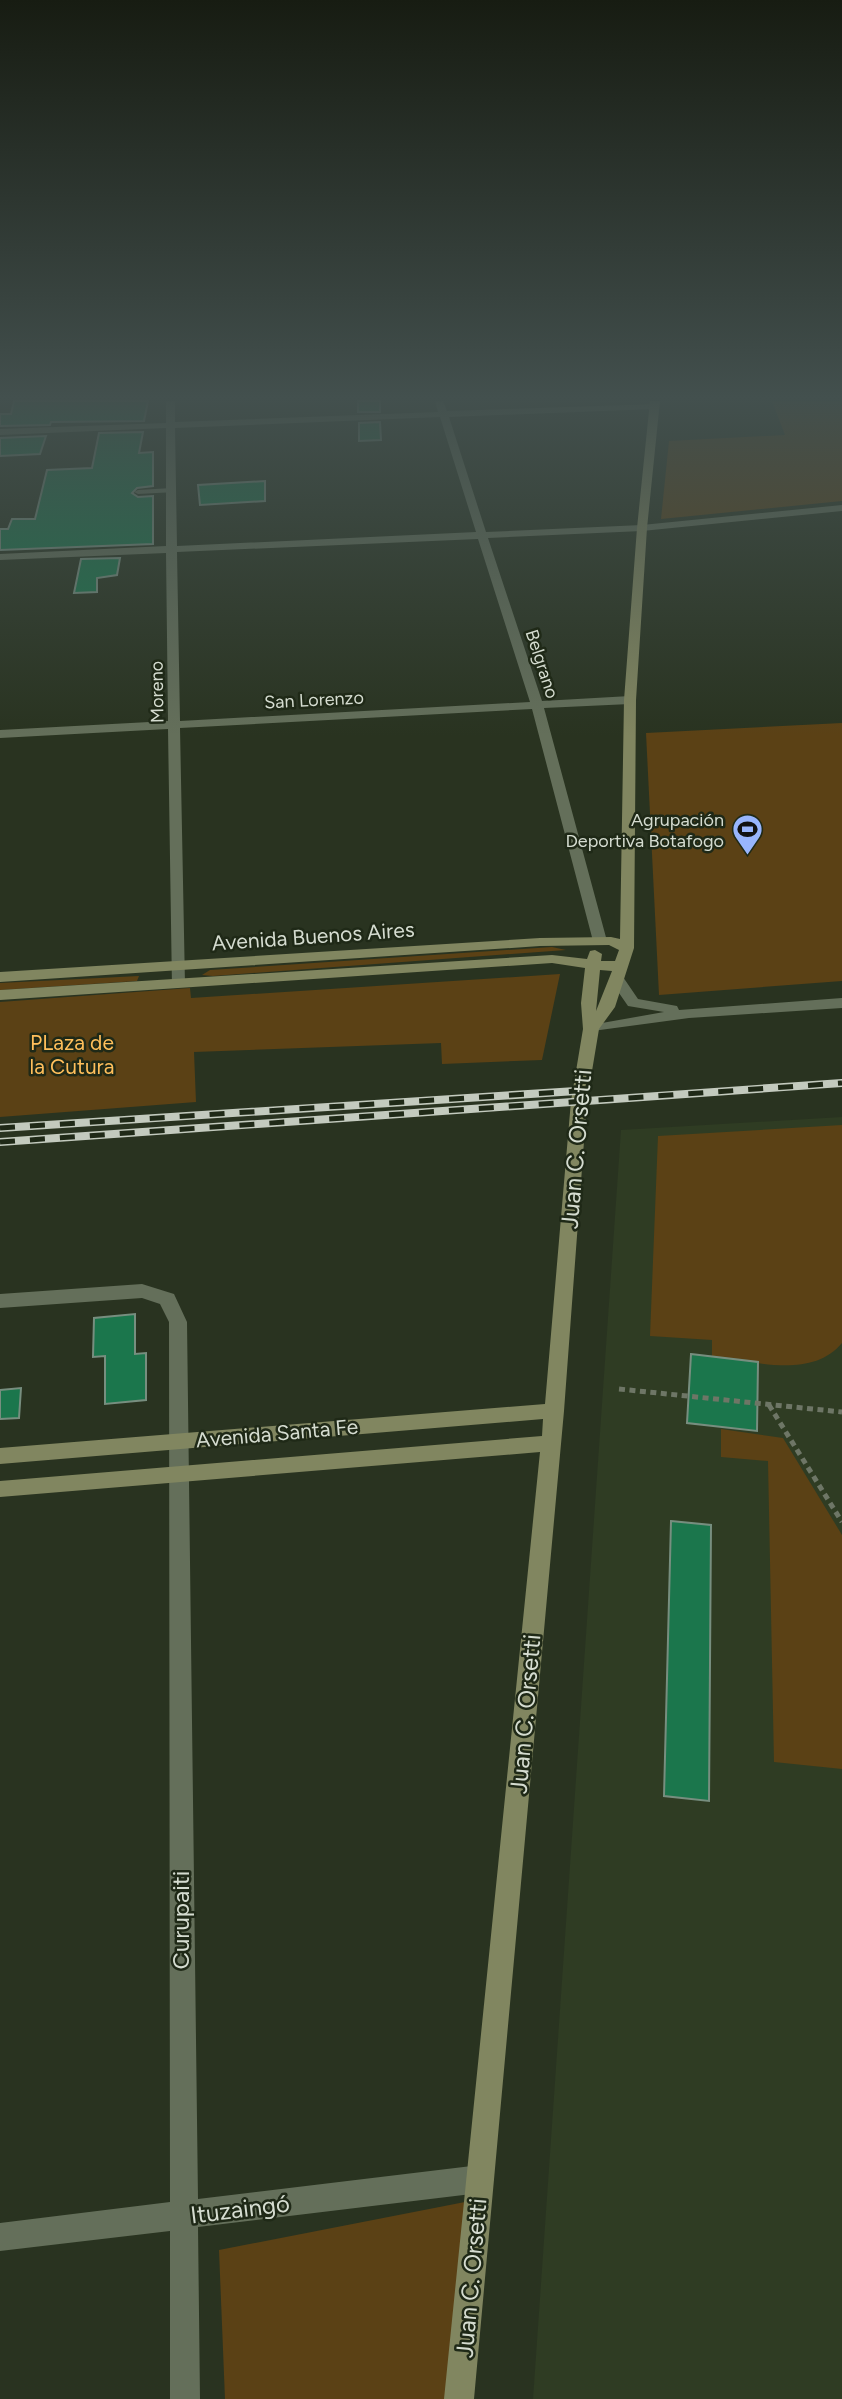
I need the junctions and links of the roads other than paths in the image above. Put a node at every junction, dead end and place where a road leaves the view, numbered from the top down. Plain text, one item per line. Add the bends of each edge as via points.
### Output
1 (172, 513) edge
2 (475, 513) edge
3 (643, 513) edge
4 (792, 513) edge
5 (642, 528) junction
6 (482, 536) junction
7 (173, 550) junction
8 (0, 557) edge
9 (630, 700) junction
10 (537, 705) junction
11 (175, 724) junction
12 (0, 734) edge
13 (626, 917) junction
14 (600, 941) junction
15 (625, 956) junction
16 (593, 963) junction
17 (177, 966) junction
18 (0, 977) edge
19 (618, 979) junction
20 (177, 984) junction
21 (0, 995) edge
22 (842, 1003) edge
23 (689, 1013) junction
24 (591, 1028) junction
25 (0, 1301) edge
26 (554, 1411) junction
27 (178, 1441) junction
28 (551, 1443) junction
29 (0, 1456) edge
30 (178, 1474) junction
31 (0, 1489) edge
32 (481, 2179) junction
33 (181, 2217) junction
34 (0, 2237) edge
35 (185, 2399) edge
36 (460, 2399) edge

1 - 7 street, Moreno
2 - 6 street, Belgrano
3 - 5 main road, Juan C. Orsetti
4 - 5 street
5 - 6 street
5 - 9 main road, Juan C. Orsetti
6 - 7 street
6 - 10 street, Belgrano
7 - 8 street
7 - 11 street, Moreno
9 - 10 street, San Lorenzo
9 - 13 main road, Juan C. Orsetti
10 - 11 street, San Lorenzo
10 - 14 street, Belgrano
11 - 12 street, San Lorenzo
11 - 17 street, Moreno
13 - 14 main road, Juan C. Orsetti
13 - 15 main road, Juan C. Orsetti
14 - 15 main road, Avenida Buenos Aires via 621,944
14 - 16 main road, Juan C. Orsetti
14 - 17 main road, Avenida Buenos Aires
15 - 16 main road, Avenida Buenos Aires via 613,967
15 - 19 main road, Juan C. Orsetti
16 - 20 main road, Avenida Buenos Aires via 552,959
16 - 24 main road, Juan C. Orsetti via 586,1015
17 - 18 main road, Avenida Buenos Aires
17 - 20 street, Moreno
19 - 23 street via 633,1003
19 - 24 main road, Juan C. Orsetti via 607,1007
20 - 21 main road, Avenida Buenos Aires
22 - 23 street
23 - 24 street
24 - 26 main road, Juan C. Orsetti via 579,1101
25 - 27 street, Curupaiti via 142,1291 167,1299 178,1322
26 - 27 main road, Avenida Santa Fe
26 - 28 main road, Juan C. Orsetti
27 - 29 main road, Avenida Santa Fe
27 - 30 street, Curupaiti
28 - 30 main road, Avenida Santa Fe
28 - 32 main road, Juan C. Orsetti
30 - 31 main road, Avenida Santa Fe
30 - 33 street, Curupaiti
32 - 33 street, Ituzaingó
32 - 36 main road, Juan C. Orsetti
33 - 34 street, Ituzaingó
33 - 35 street, Curupaiti

